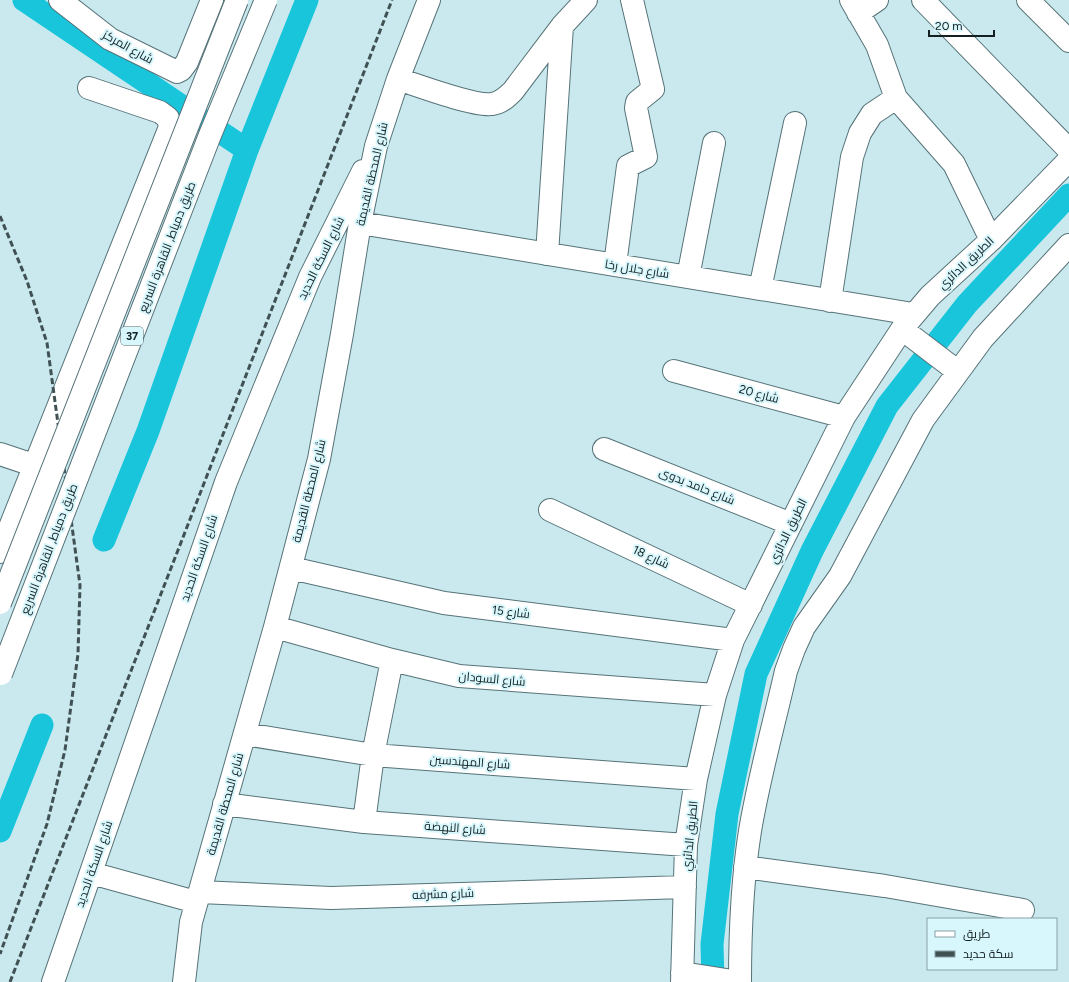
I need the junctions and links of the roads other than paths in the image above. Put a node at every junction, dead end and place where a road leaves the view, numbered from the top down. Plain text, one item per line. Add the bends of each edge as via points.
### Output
1 (60, 0) edge
2 (212, 0) edge
3 (237, 0) edge
4 (266, 0) edge
5 (429, 0) edge
6 (586, 0) edge
7 (632, 0) edge
8 (877, 0) edge
9 (923, 0) edge
10 (1028, 0) edge
11 (855, 6) edge
12 (562, 26) junction
13 (1069, 41) edge
14 (398, 79) junction
15 (89, 88) dead end
16 (896, 98) junction
17 (795, 122) dead end
18 (714, 143) dead end
19 (376, 146) junction
20 (1069, 150) edge
21 (1069, 160) edge
22 (360, 223) junction
23 (991, 240) junction
24 (1069, 245) edge
25 (547, 254) junction
26 (615, 265) junction
27 (688, 277) junction
28 (760, 289) junction
29 (830, 301) junction
30 (908, 322) junction
31 (674, 371) dead end
32 (957, 371) junction
33 (844, 417) junction
34 (604, 449) dead end
35 (0, 454) edge
36 (34, 465) junction
37 (550, 510) dead end
38 (791, 524) junction
39 (0, 552) edge
40 (291, 568) junction
41 (0, 603) edge
42 (751, 605) junction
43 (275, 627) junction
44 (733, 640) junction
45 (392, 660) junction
46 (1, 674) edge
47 (715, 695) junction
48 (245, 734) junction
49 (373, 755) junction
50 (696, 779) junction
51 (224, 804) junction
52 (364, 822) junction
53 (686, 845) junction
54 (745, 867) junction
55 (91, 874) junction
56 (686, 887) junction
57 (198, 897) junction
58 (1023, 910) dead end
59 (682, 978) edge
60 (53, 982) edge
61 (184, 982) edge
62 (739, 982) edge

1 - 2 main road, شارع المركز via 124,48 177,72 187,62
3 - 41 main road, طريق دمياط, القاهرة السريع / 37, bridge
4 - 46 main road, طريق دمياط, القاهرة السريع / 37, bridge via 208,142
5 - 14 main road, شارع المحطة القديمة
6 - 12 main road
7 - 26 main road via 653,90 637,102 646,157 628,166
8 - 11 main road
9 - 20 main road
10 - 13 main road
11 - 16 main road via 877,45
12 - 14 main road via 513,91 504,100 492,104 478,104
12 - 25 main road
14 - 19 main road, شارع المحطة القديمة
15 - 36 main road via 160,112 168,118 170,127
16 - 23 main road via 954,164
16 - 29 main road via 872,114 860,133 852,157
17 - 28 main road
18 - 27 main road
19 - 22 main road, شارع المحطة القديمة
19 - 55 main road, شارع السكة الحديد via 310,277 226,482 148,702
21 - 23 main road, الطريق الدائري
22 - 25 main road, شارع جلال رخا
22 - 40 main road, شارع المحطة القديمة via 319,458
23 - 30 main road, الطريق الدائري via 930,296
24 - 32 main road via 1010,307
25 - 26 main road, شارع جلال رخا
26 - 27 main road, شارع جلال رخا
27 - 28 main road, شارع جلال رخا
28 - 29 main road, شارع جلال رخا
29 - 30 main road, شارع جلال رخا
30 - 32 main road
30 - 33 main road, الطريق الدائري
31 - 33 main road, شارع 20
32 - 54 main road via 923,420 840,576 804,627 794,649 786,671 760,784
33 - 38 main road, الطريق الدائري
34 - 38 main road, شارع حامد بدوى
35 - 36 main road
36 - 39 main road
37 - 42 main road, شارع 18
38 - 42 main road, الطريق الدائري
40 - 43 main road, شارع المحطة القديمة
40 - 44 main road, شارع 15 via 444,603
42 - 44 main road, الطريق الدائري
43 - 45 main road, شارع السودان
43 - 48 main road, شارع المحطة القديمة
44 - 47 main road, الطريق الدائري
45 - 47 main road, شارع السودان via 469,678
45 - 49 main road
47 - 50 main road, الطريق الدائري
48 - 49 main road, شارع المهندسين
48 - 51 main road, شارع المحطة القديمة
49 - 50 main road, شارع المهندسين
49 - 52 main road
50 - 53 main road, الطريق الدائري
51 - 52 main road, شارع النهضة
51 - 57 main road, شارع المحطة القديمة
52 - 53 main road, شارع النهضة
53 - 56 main road, الطريق الدائري
54 - 58 main road via 885,886
54 - 62 main road
55 - 57 main road, شارع مشرفه
55 - 60 main road, شارع السكة الحديد
56 - 57 main road, شارع مشرفه via 332,898
56 - 59 main road, الطريق الدائري
57 - 61 main road, شارع المحطة القديمة via 191,922
59 - 62 main road

